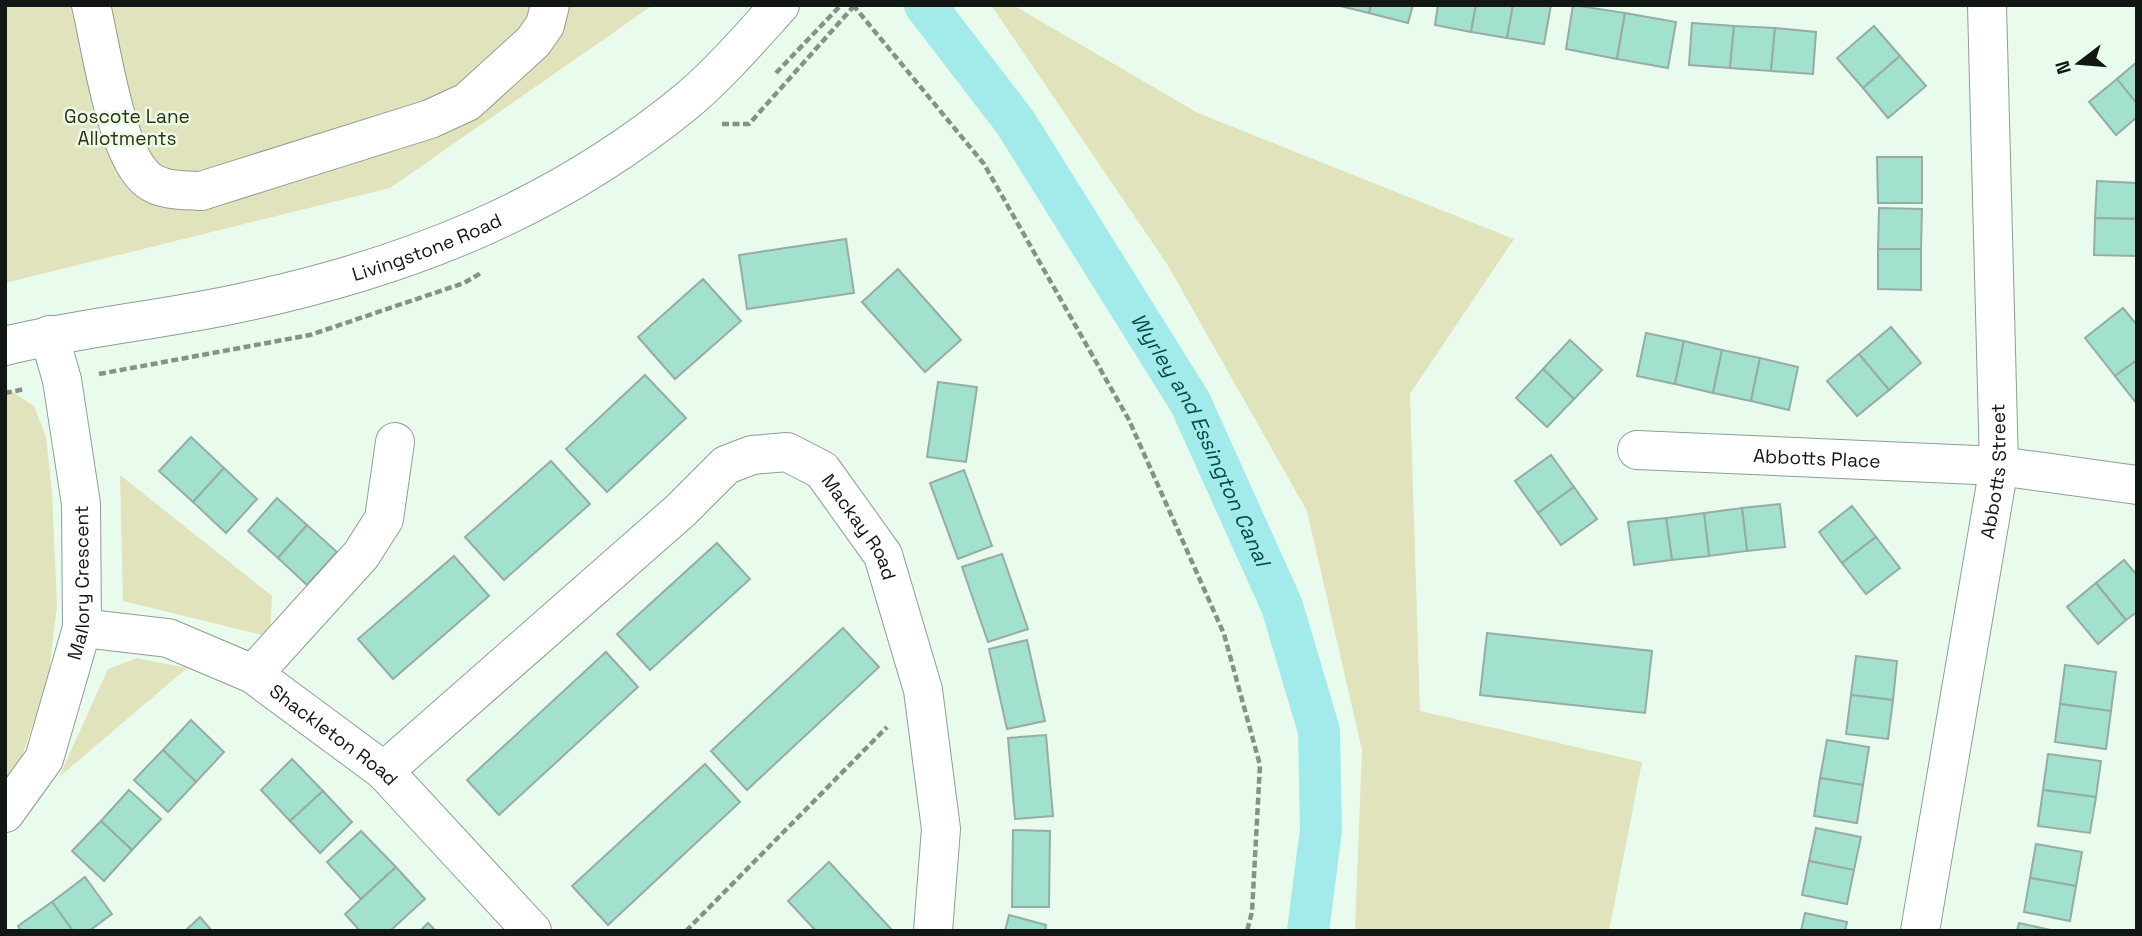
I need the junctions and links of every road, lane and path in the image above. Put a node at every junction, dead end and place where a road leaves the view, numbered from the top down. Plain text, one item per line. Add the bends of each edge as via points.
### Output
1 (91, 5) edge
2 (550, 5) edge
3 (780, 5) edge
4 (841, 5) edge
5 (1987, 5) edge
6 (854, 6) edge
7 (799, 52) dead end
8 (719, 124) dead end
9 (49, 335) junction
10 (5, 346) edge
11 (395, 442) dead end
12 (1637, 450) dead end
13 (1998, 466) junction
14 (2137, 485) edge
15 (82, 628) junction
16 (253, 674) junction
17 (923, 690) junction
18 (384, 771) junction
19 (5, 813) edge
20 (532, 931) edge
21 (686, 931) edge
22 (933, 931) edge
23 (1247, 931) edge
24 (1920, 931) edge

1 - 2 street via 121,135 134,164 161,187 201,191 430,119 467,102 533,42
3 - 9 street, Livingstone Road via 689,99 606,161 504,219 395,262 240,303
4 - 7 path
5 - 13 street, Abbotts Street
6 - 8 path via 749,124
6 - 23 path via 985,164 1129,420 1224,634 1260,765 1252,912
9 - 10 street, Livingstone Road
9 - 15 street, Mallory Crescent via 62,380 81,504
11 - 16 street via 384,519 361,555
12 - 13 street, Abbotts Place
13 - 14 street, Abbotts Place
13 - 24 street, Abbotts Street
15 - 16 street, Shackleton Road via 168,638
15 - 19 street, Mallory Crescent via 44,759
16 - 18 street, Shackleton Road
17 - 18 street, Mackay Road via 883,555 822,470 787,452 752,455 726,465 670,520
17 - 21 path
17 - 22 street, Mackay Road via 941,829
18 - 20 street, Shackleton Road

